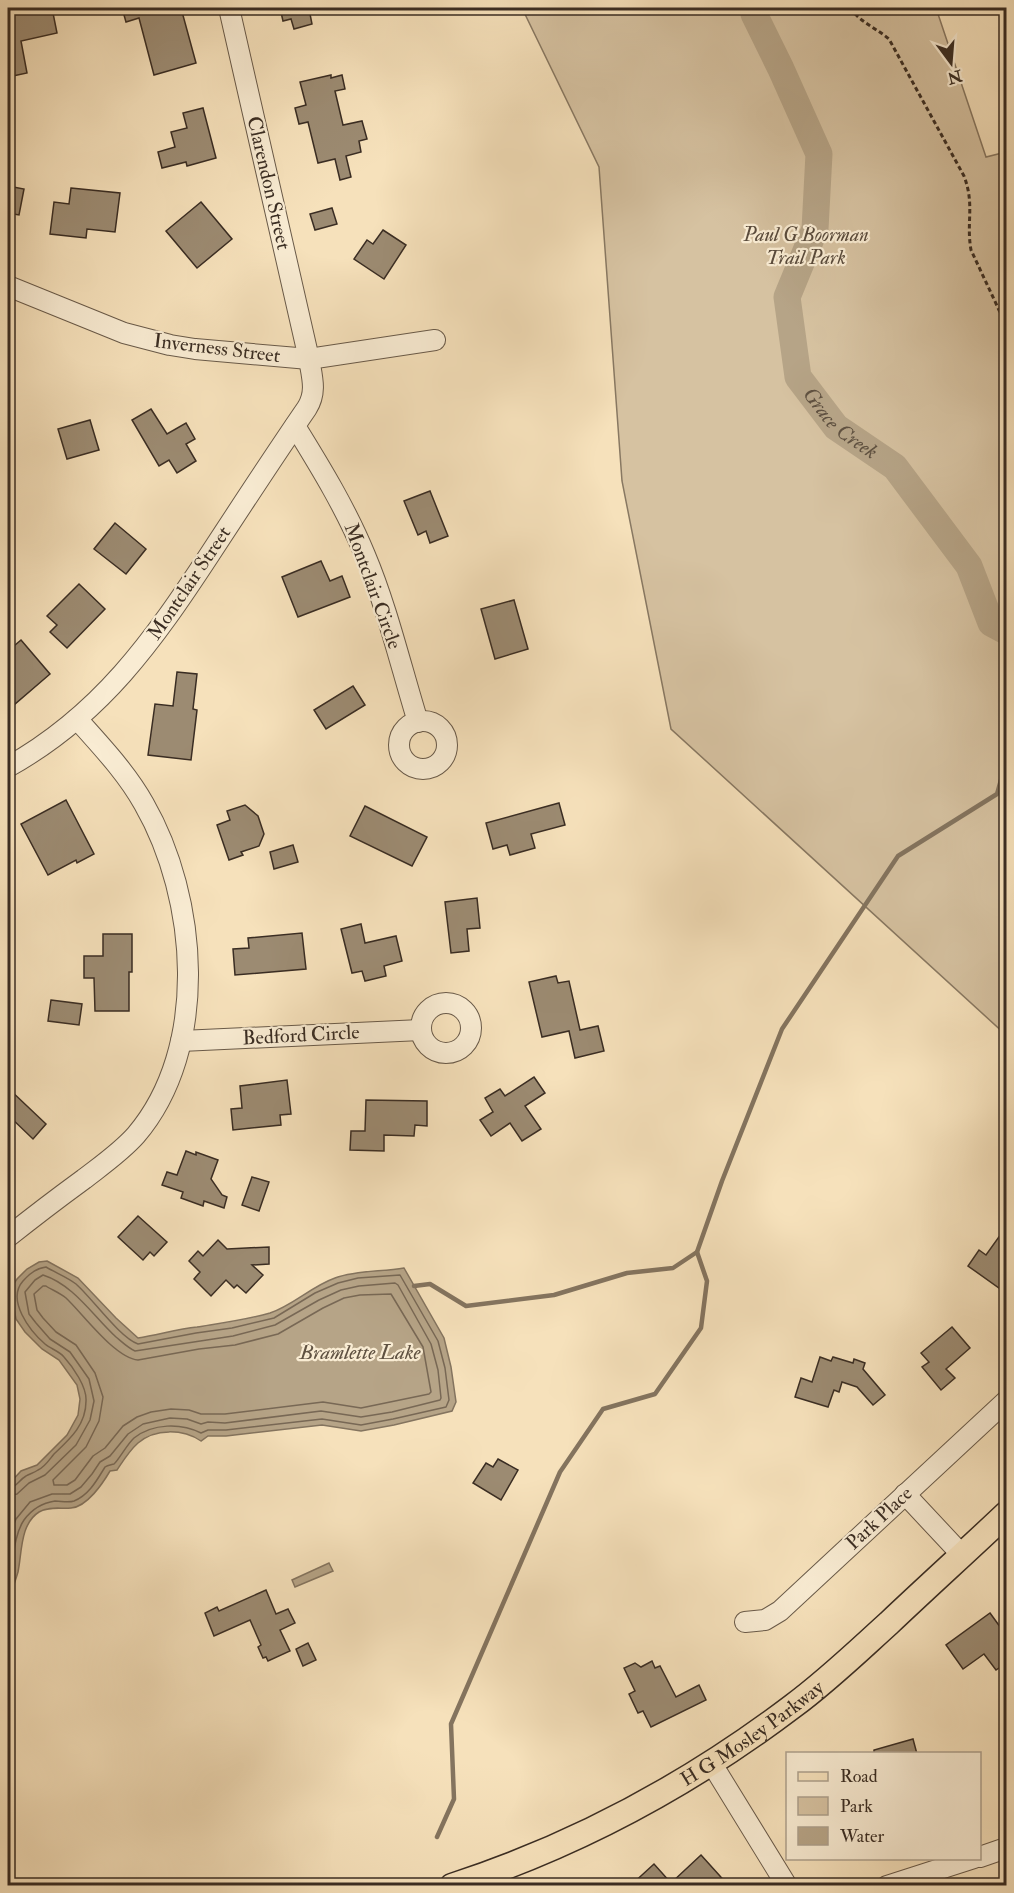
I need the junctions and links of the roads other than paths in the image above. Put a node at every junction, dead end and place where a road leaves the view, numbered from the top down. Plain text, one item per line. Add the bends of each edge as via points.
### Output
1 (229, 8) edge
2 (8, 286) edge
3 (435, 340) dead end
4 (309, 359) junction
5 (295, 426) junction
6 (76, 718) junction
7 (418, 722) dead end
8 (8, 767) edge
9 (421, 1030) dead end
10 (181, 1041) junction
11 (8, 1237) edge
12 (1006, 1401) edge
13 (904, 1494) junction
14 (1006, 1514) edge
15 (962, 1555) junction
16 (745, 1622) dead end
17 (712, 1764) junction
18 (1006, 1848) edge
19 (981, 1857) edge
20 (969, 1860) edge
21 (917, 1881) edge
22 (452, 1886) edge
23 (787, 1886) edge
24 (887, 1886) edge

1 - 4 street, Clarendon Street
2 - 4 street, Inverness Street via 101,325 158,342
3 - 4 street, Inverness Street
4 - 5 street, Montclair Street via 313,396
5 - 6 street, Montclair Street via 148,643 108,691
5 - 7 street, Montclair Circle via 333,488 366,556
6 - 8 street, Montclair Street
6 - 10 street via 135,789 174,875 188,960
9 - 10 street, Bedford Circle
10 - 11 street via 165,1087 136,1135 117,1154
12 - 13 street, Park Place
13 - 15 street
13 - 16 street, Park Place via 780,1611 765,1620
14 - 15 main road, H G Mosley Parkway
15 - 17 main road, H G Mosley Parkway via 819,1686
17 - 22 main road, H G Mosley Parkway via 589,1831
17 - 23 street
18 - 19 street
20 - 21 street
21 - 24 street

